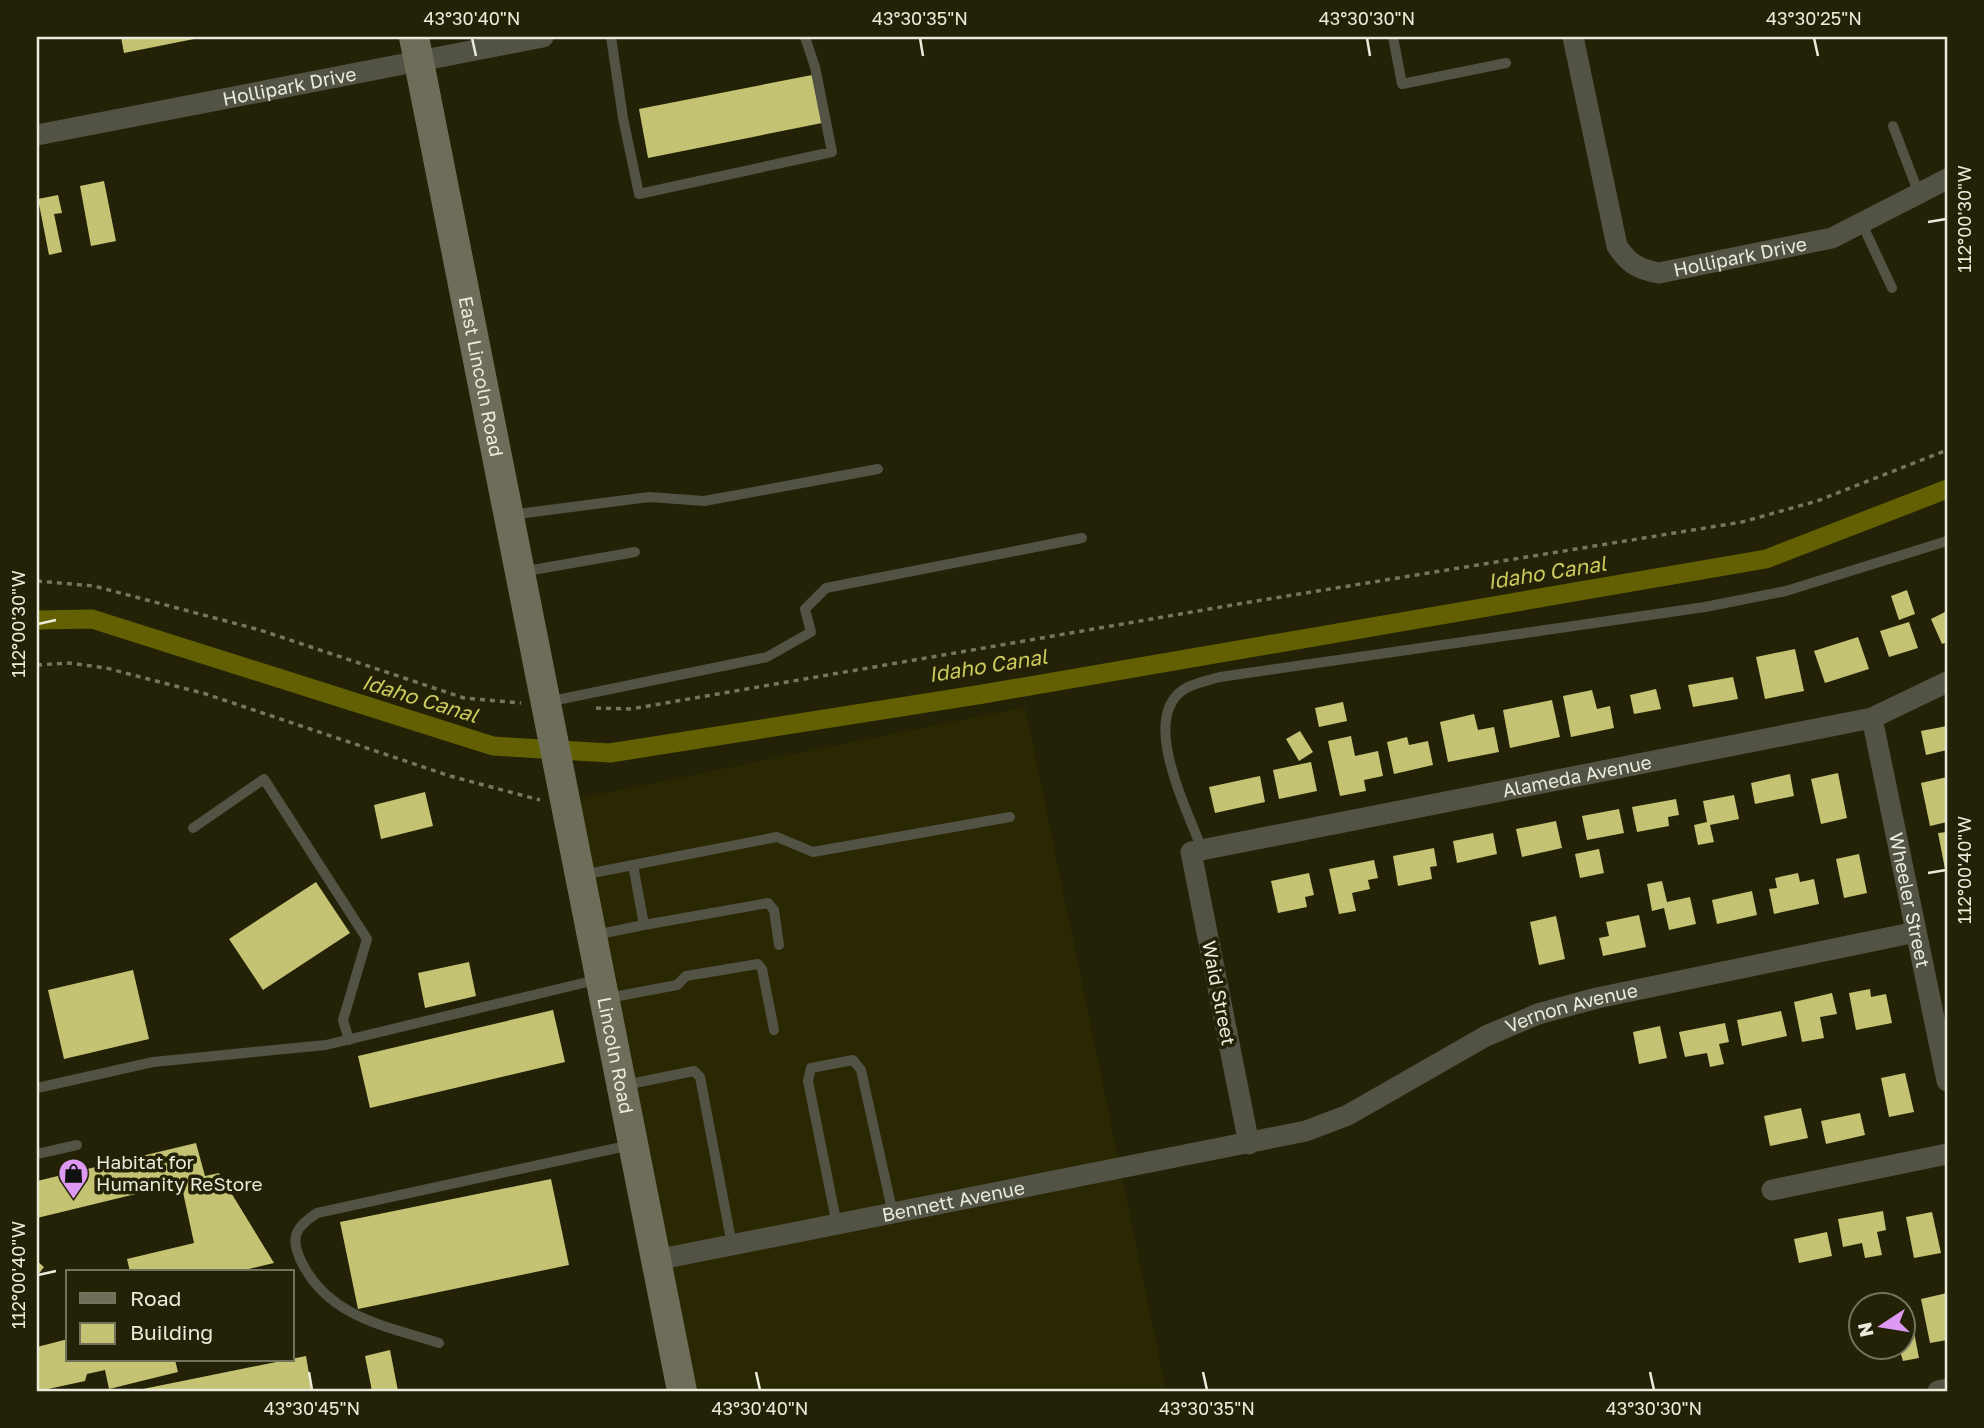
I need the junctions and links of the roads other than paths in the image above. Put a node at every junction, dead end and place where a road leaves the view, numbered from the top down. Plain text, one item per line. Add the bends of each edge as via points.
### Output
1 (543, 37) edge
2 (611, 37) edge
3 (805, 37) edge
4 (1393, 37) edge
5 (1573, 37) edge
6 (417, 49) edge
7 (1506, 63) dead end
8 (1893, 126) dead end
9 (37, 135) edge
10 (1947, 180) edge
11 (1919, 194) junction
12 (1862, 224) junction
13 (1892, 288) dead end
14 (878, 469) dead end
15 (510, 515) junction
16 (1082, 537) dead end
17 (1947, 541) edge
18 (635, 552) dead end
19 (521, 572) junction
20 (1947, 682) edge
21 (548, 710) junction
22 (1871, 718) junction
23 (1010, 817) dead end
24 (193, 828) dead end
25 (1202, 850) junction
26 (633, 865) junction
27 (581, 875) junction
28 (644, 925) junction
29 (1916, 932) junction
30 (593, 936) junction
31 (779, 945) dead end
32 (603, 988) junction
33 (774, 1030) dead end
34 (349, 1040) junction
35 (1947, 1081) edge
36 (622, 1086) junction
37 (37, 1088) edge
38 (634, 1144) junction
39 (1249, 1144) junction
40 (77, 1145) dead end
41 (37, 1154) edge
42 (1947, 1154) edge
43 (1772, 1190) dead end
44 (893, 1214) junction
45 (837, 1225) junction
46 (732, 1245) junction
47 (656, 1260) junction
48 (439, 1343) dead end
49 (1947, 1389) edge
50 (682, 1391) edge
51 (1938, 1391) edge

1 - 6 street, Hollipark Drive
2 - 3 lane via 639,194 832,152
4 - 7 lane via 1402,84
5 - 12 street, Hollipark Drive via 1613,231 1627,261 1660,273 1812,243
6 - 9 street, Hollipark Drive
6 - 15 main road, East Lincoln Road
8 - 11 lane
10 - 11 street, Hollipark Drive
11 - 12 street, Hollipark Drive
12 - 13 lane
14 - 15 lane via 704,501 649,497
15 - 19 main road, East Lincoln Road
16 - 21 lane via 826,588 805,609 811,632 767,657 585,694
17 - 25 lane via 1786,591 1705,607 1220,677 1187,687 1168,706 1163,724 1167,750
18 - 19 lane
19 - 21 main road, East Lincoln Road
20 - 22 street, Alameda Avenue
21 - 27 main road, Lincoln Road
22 - 25 street, Alameda Avenue
22 - 29 street, Wheeler Street
23 - 26 lane via 813,852 777,837
24 - 34 lane via 264,779 367,939 343,1020
25 - 39 street, Waid Street via 1191,852
26 - 27 lane
26 - 28 lane
27 - 30 main road, Lincoln Road
28 - 30 lane
28 - 31 lane via 768,903 774,910
29 - 35 street, Wheeler Street
29 - 39 street, Vernon Avenue via 1538,1014 1486,1036 1348,1115 1307,1131
30 - 32 main road, Lincoln Road
32 - 33 lane via 677,985 686,976 758,964
32 - 34 lane
32 - 36 main road, Lincoln Road
34 - 37 lane via 153,1062
36 - 38 main road, Lincoln Road
36 - 46 lane via 694,1071 700,1077
38 - 47 main road, Lincoln Road
38 - 48 lane via 317,1213 299,1225 295,1239 298,1256 323,1295 356,1317
39 - 44 street, Bennett Avenue
40 - 41 lane
42 - 43 street
44 - 45 street, Bennett Avenue
44 - 45 lane via 861,1070 853,1060 811,1068 808,1082
45 - 46 street, Bennett Avenue
46 - 47 street, Bennett Avenue
47 - 50 main road, Lincoln Road
49 - 51 street

